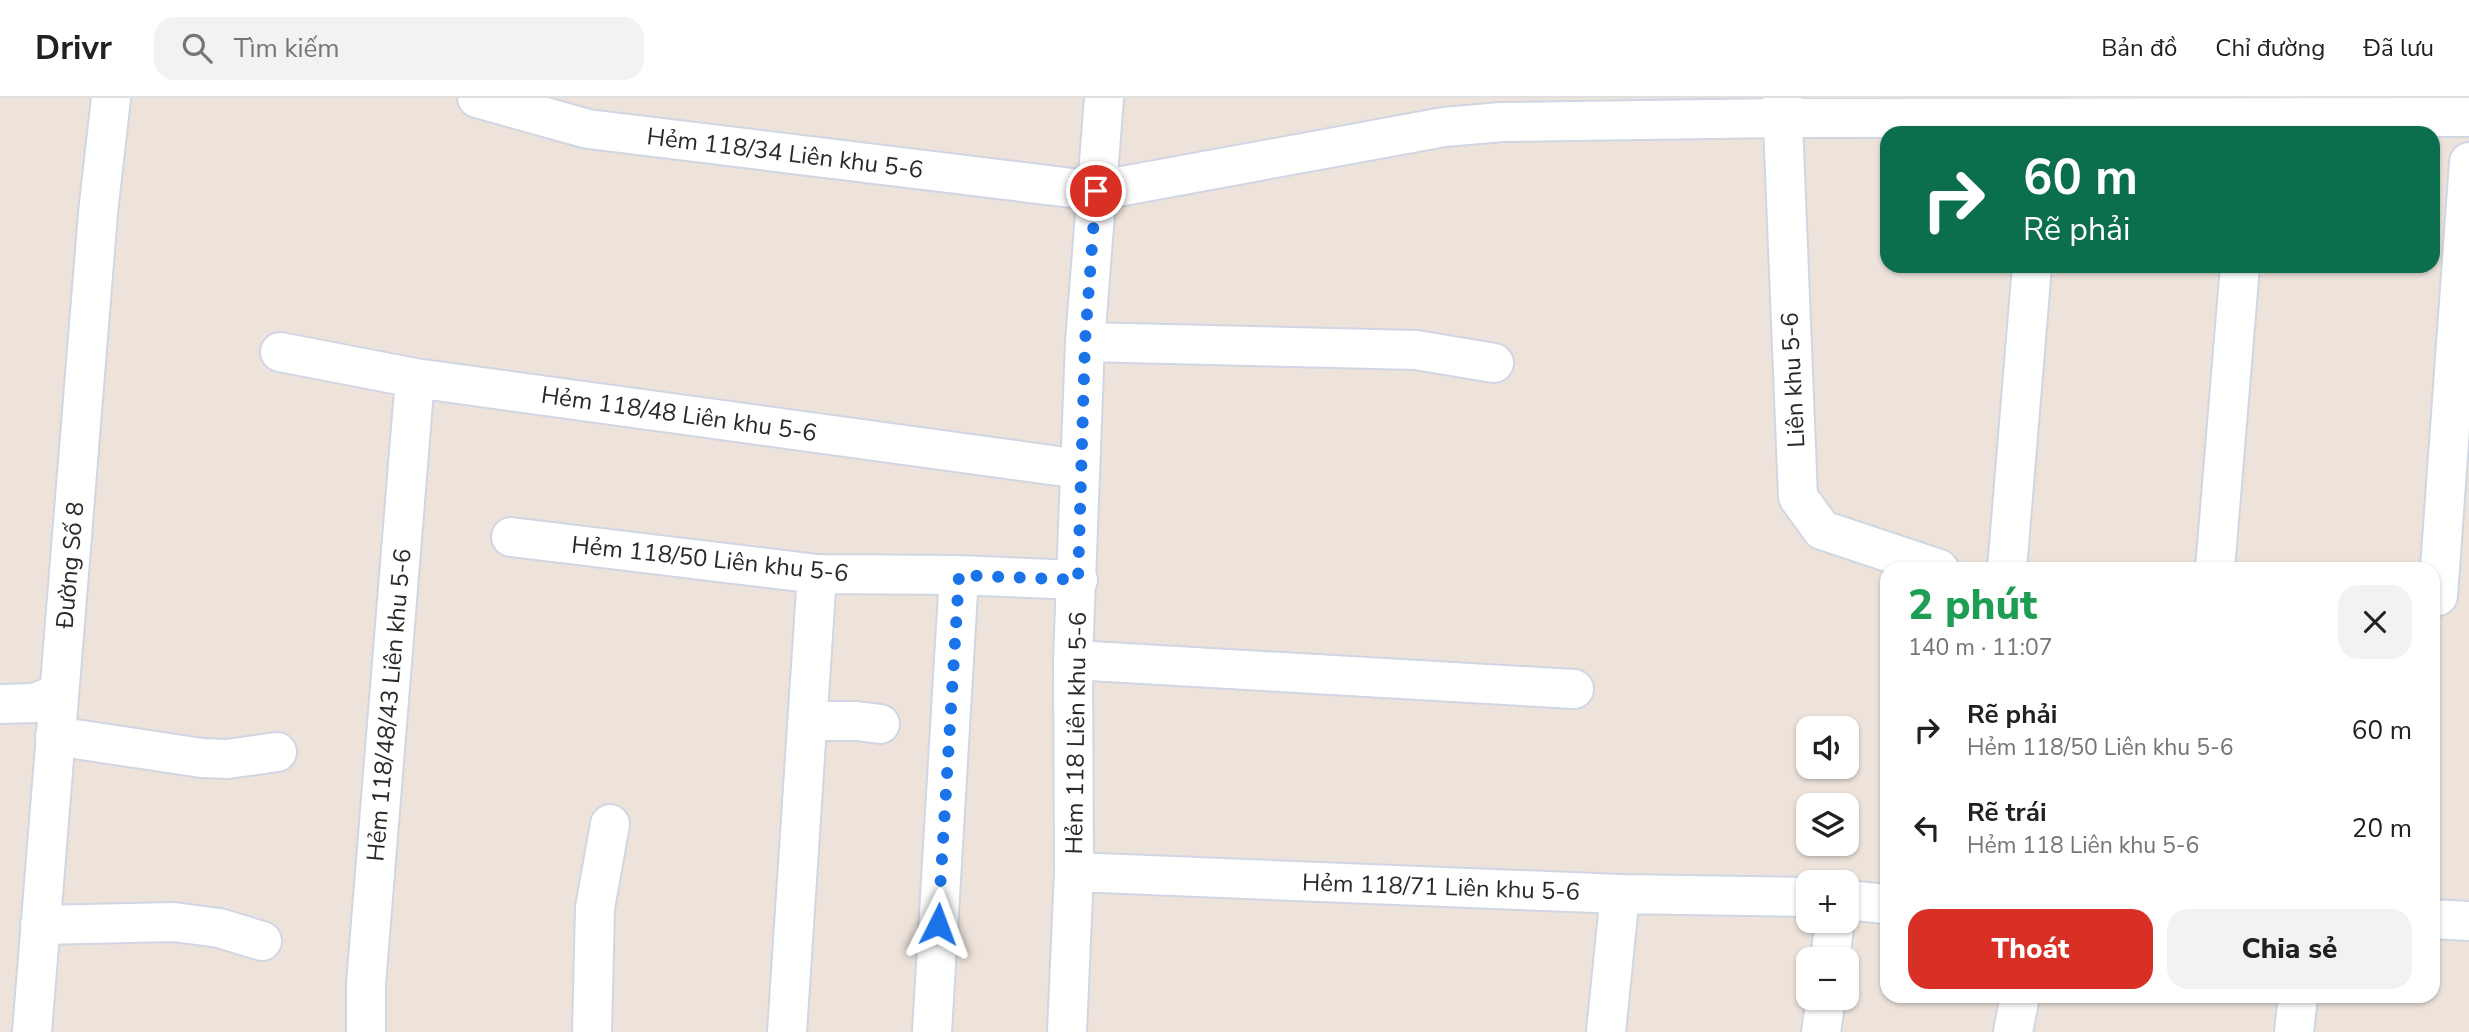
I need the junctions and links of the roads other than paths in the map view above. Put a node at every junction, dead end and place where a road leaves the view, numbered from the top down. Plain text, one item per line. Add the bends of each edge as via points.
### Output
1 (111, 98) edge
2 (477, 98) edge
3 (1104, 98) edge
4 (1782, 108) edge
5 (590, 113) edge
6 (2469, 117) edge
7 (2469, 162) edge
8 (1096, 191) junction
9 (2031, 273) edge
10 (2239, 273) edge
11 (1085, 342) junction
12 (280, 352) dead end
13 (1494, 363) dead end
14 (415, 378) junction
15 (1080, 469) junction
16 (511, 537) dead end
17 (1921, 562) edge
18 (2008, 562) edge
19 (2216, 562) edge
20 (817, 574) junction
21 (959, 575) junction
22 (1078, 580) junction
23 (2446, 597) edge
24 (1073, 660) junction
25 (1574, 689) dead end
26 (59, 694) junction
27 (0, 704) edge
28 (808, 721) junction
29 (880, 724) dead end
30 (55, 736) junction
31 (277, 752) dead end
32 (610, 824) dead end
33 (1074, 872) junction
34 (1620, 894) junction
35 (1796, 897) edge
36 (1859, 901) edge
37 (1880, 903) edge
38 (2440, 919) edge
39 (2469, 921) edge
40 (40, 925) junction
41 (262, 941) dead end
42 (2019, 1003) edge
43 (2297, 1003) edge
44 (1824, 1010) edge
45 (22, 1015) edge
46 (366, 1032) edge
47 (593, 1032) edge
48 (788, 1032) edge
49 (932, 1032) edge
50 (1067, 1032) edge
51 (1606, 1032) edge
52 (1821, 1032) edge
53 (2013, 1032) edge
54 (2294, 1032) edge

1 - 26 street, Đường Số 8
2 - 5 street, Hẻm 118/34 Liên khu 5-6
3 - 8 street, Hẻm 118 Liên khu 5-6
4 - 6 street, Hẻm 118/34 Liên khu 5-6
4 - 8 street, Hẻm 118/34 Liên khu 5-6 via 1444,127
4 - 17 street, Liên khu 5-6 via 1798,497 1822,530
5 - 8 street, Hẻm 118/34 Liên khu 5-6
7 - 23 street
8 - 11 street, Hẻm 118 Liên khu 5-6
9 - 18 street
10 - 19 street
11 - 13 street via 1416,350
11 - 15 street, Hẻm 118 Liên khu 5-6
12 - 14 street, Hẻm 118/48 Liên khu 5-6
14 - 15 street, Hẻm 118/48 Liên khu 5-6
14 - 46 street, Hẻm 118/48/43 Liên khu 5-6 via 366,984
15 - 22 street, Hẻm 118 Liên khu 5-6
16 - 20 street, Hẻm 118/50 Liên khu 5-6
20 - 21 street, Hẻm 118/50 Liên khu 5-6
20 - 28 street
21 - 22 street, Hẻm 118/50 Liên khu 5-6
21 - 49 street
22 - 24 street, Hẻm 118 Liên khu 5-6
24 - 25 street
24 - 33 street, Hẻm 118 Liên khu 5-6
26 - 27 street via 34,704
26 - 30 street, Đường Số 8
28 - 29 street
28 - 48 street
30 - 31 street via 202,758
30 - 40 street, Đường Số 8
32 - 47 street via 595,908
33 - 34 street, Hẻm 118/71 Liên khu 5-6
33 - 50 street, Hẻm 118 Liên khu 5-6
34 - 35 street, Hẻm 118/71 Liên khu 5-6
34 - 51 street
36 - 37 street
38 - 39 street
40 - 41 street via 174,922 219,928
40 - 45 street, Đường Số 8
42 - 53 street
43 - 54 street
44 - 52 street

